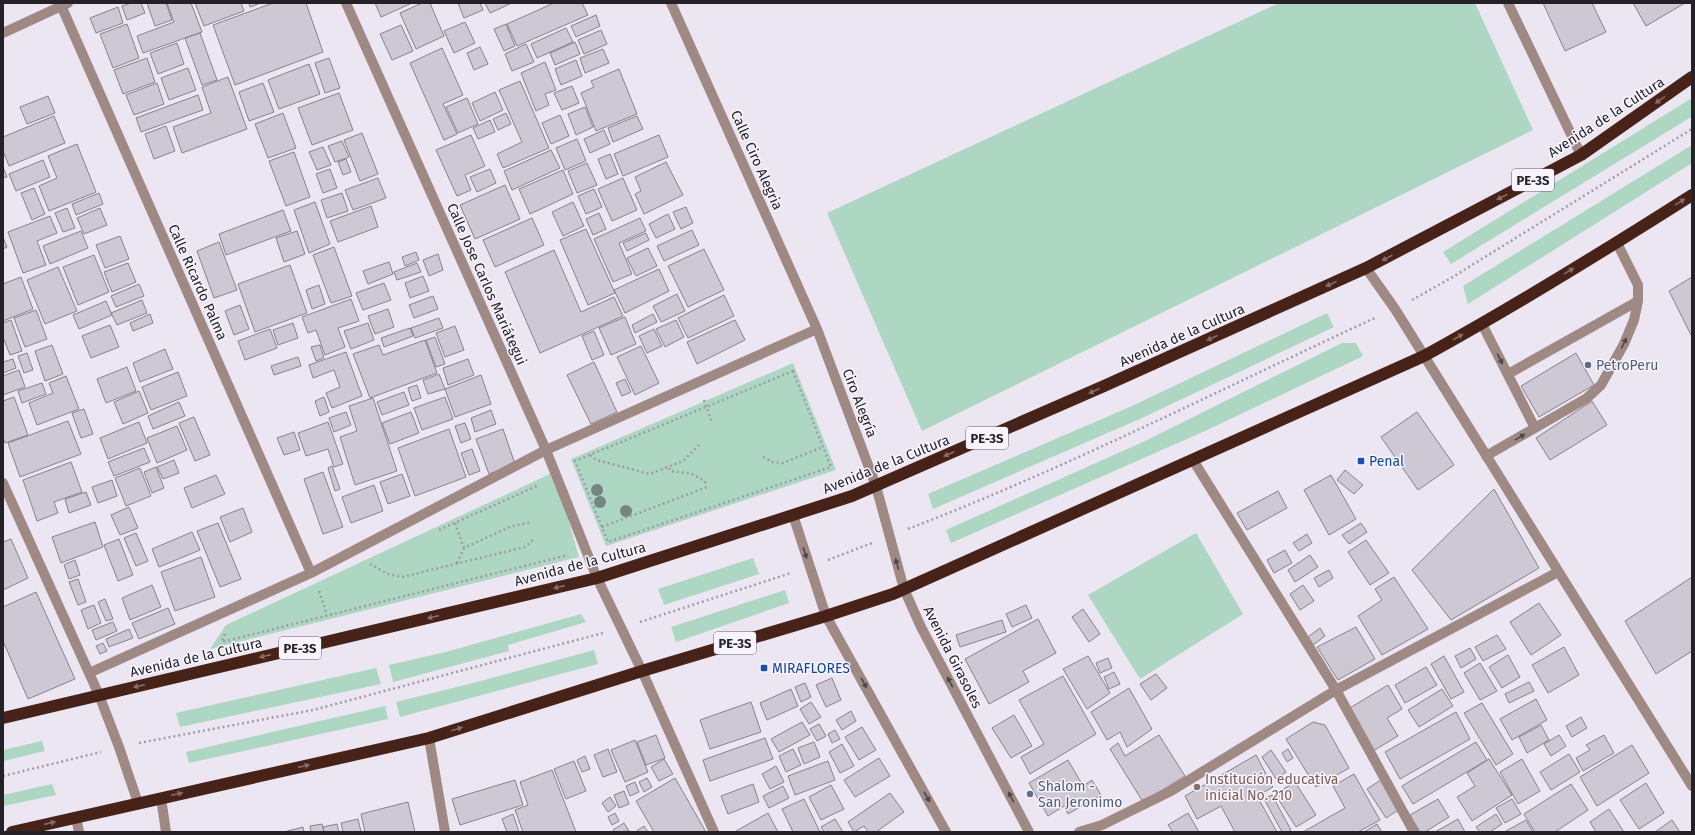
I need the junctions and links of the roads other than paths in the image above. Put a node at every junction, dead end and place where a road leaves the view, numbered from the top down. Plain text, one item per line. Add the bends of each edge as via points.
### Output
1 (346, 3) edge
2 (671, 3) edge
3 (1508, 3) edge
4 (63, 4) edge
5 (3, 33) edge
6 (1692, 77) edge
7 (1581, 155) junction
8 (1692, 195) edge
9 (1617, 243) junction
10 (1366, 268) junction
11 (1638, 301) junction
12 (1482, 324) junction
13 (817, 329) junction
14 (1424, 356) junction
15 (1508, 374) junction
16 (1535, 428) junction
17 (546, 450) junction
18 (1486, 456) junction
19 (1193, 460) junction
20 (3, 483) edge
21 (876, 486) junction
22 (793, 515) junction
23 (1558, 572) junction
24 (311, 573) junction
25 (597, 578) junction
26 (904, 589) junction
27 (826, 616) junction
28 (642, 671) junction
29 (89, 673) junction
30 (1336, 690) junction
31 (99, 695) junction
32 (3, 718) edge
33 (429, 738) junction
34 (1692, 786) edge
35 (161, 798) junction
36 (138, 803) junction
37 (76, 817) junction
38 (12, 832) edge
39 (79, 832) edge
40 (166, 832) edge
41 (445, 832) edge
42 (714, 832) edge
43 (946, 832) edge
44 (1029, 832) edge
45 (1079, 832) edge
46 (1414, 832) edge

1 - 17 street, Calle Jose Carlos Mariátegui
2 - 13 street, Calle Ciro Alegria
3 - 7 street
4 - 5 street
4 - 24 street, Calle Ricardo Palma
6 -> 7 highway, Avenida de la Cultura / PE-3S
7 -> 10 highway, Avenida de la Cultura / PE-3S
9 -> 8 highway, PE-3S
9 - 11 street via 1638,284
12 -> 9 highway, PE-3S
10 - 14 street via 1396,309
10 -> 21 highway, Avenida de la Cultura / PE-3S
11 - 15 street
16 -> 11 street via 1587,398 1601,385 1624,344 1634,320
14 -> 12 highway, PE-3S
12 -> 15 street
13 - 17 street
13 - 21 street, Ciro Alegría
14 - 18 street
14 - 19 highway, PE-3S
15 - 16 street
18 -> 16 street
17 - 24 street
17 - 25 street, Calle Jose Carlos Mariátegui
18 - 23 street
19 - 26 highway, PE-3S
19 - 30 street
20 - 29 street
21 - 22 highway, Avenida de la Cultura / PE-3S
26 -> 21 street, Avenida Girasoles
22 - 25 highway, Avenida de la Cultura / PE-3S
22 -> 27 street
23 - 30 street
23 - 34 street
24 - 29 street
25 - 28 street, Calle Jose Carlos Mariátegui
25 -> 31 highway, Avenida de la Cultura / PE-3S
26 - 27 highway, PE-3S
44 -> 26 street, Avenida Girasoles via 921,627
27 - 28 highway, PE-3S
27 -> 43 street
33 -> 28 highway, PE-3S
28 - 42 street, Calle Jose Carlos Mariátegui
29 - 31 street
30 - 45 street via 1171,791 1102,825
30 - 46 street
31 - 32 highway, Avenida de la Cultura / PE-3S
31 - 36 street
35 -> 33 highway, PE-3S
33 - 41 street
35 - 36 highway, PE-3S
35 - 40 street
36 - 37 highway, PE-3S
38 -> 37 highway, PE-3S
37 - 39 street

